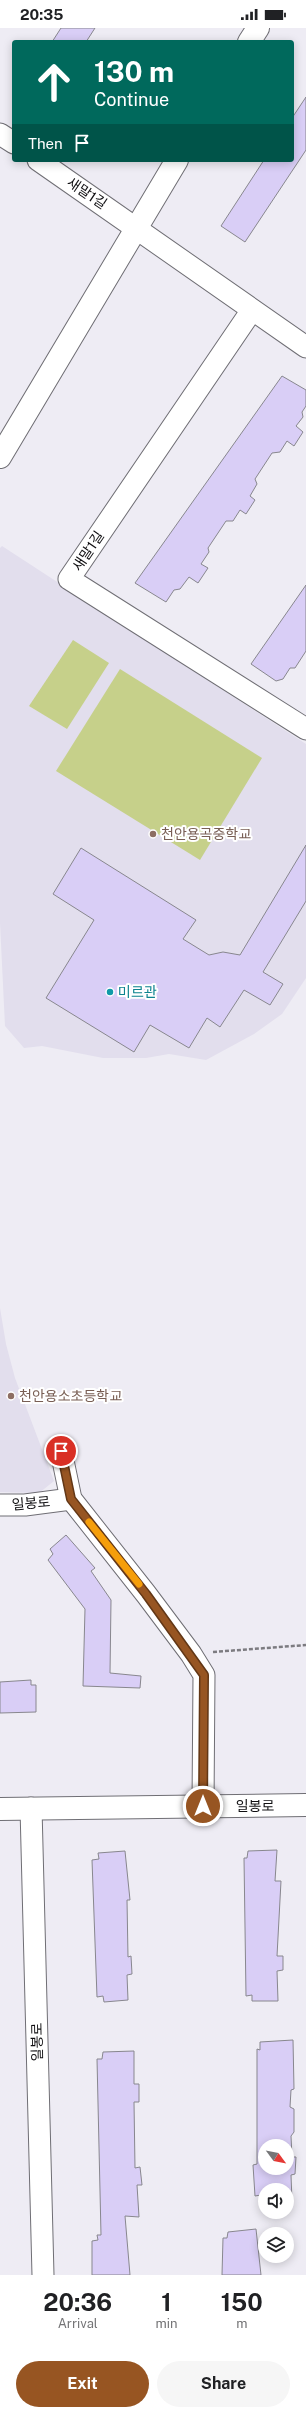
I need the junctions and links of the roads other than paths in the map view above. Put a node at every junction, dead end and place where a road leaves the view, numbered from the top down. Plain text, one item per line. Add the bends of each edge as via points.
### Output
1 (258, 28) edge
2 (250, 40) edge
3 (0, 134) edge
4 (12, 142) edge
5 (41, 162) edge
6 (176, 162) edge
7 (136, 227) junction
8 (252, 310) junction
9 (306, 347) edge
10 (0, 457) edge
11 (306, 729) edge
12 (61, 1451) dead end
13 (71, 1499) junction
14 (0, 1505) edge
15 (306, 1805) edge
16 (203, 1806) junction
17 (31, 1808) junction
18 (0, 1809) edge
19 (42, 2275) edge

1 - 2 street
3 - 4 street
5 - 7 street, 새말1길
6 - 7 street
7 - 8 street, 새말1길
7 - 10 street
8 - 9 street, 새말1길
8 - 11 street, 새말1길 via 69,579
12 - 13 street
13 - 14 street, 일봉로 via 25,1506
13 - 16 street, 일봉로 via 191,1654 204,1675
15 - 16 street, 일봉로
16 - 17 street, 일봉로
17 - 18 street, 일봉로
17 - 19 street, 일봉로

